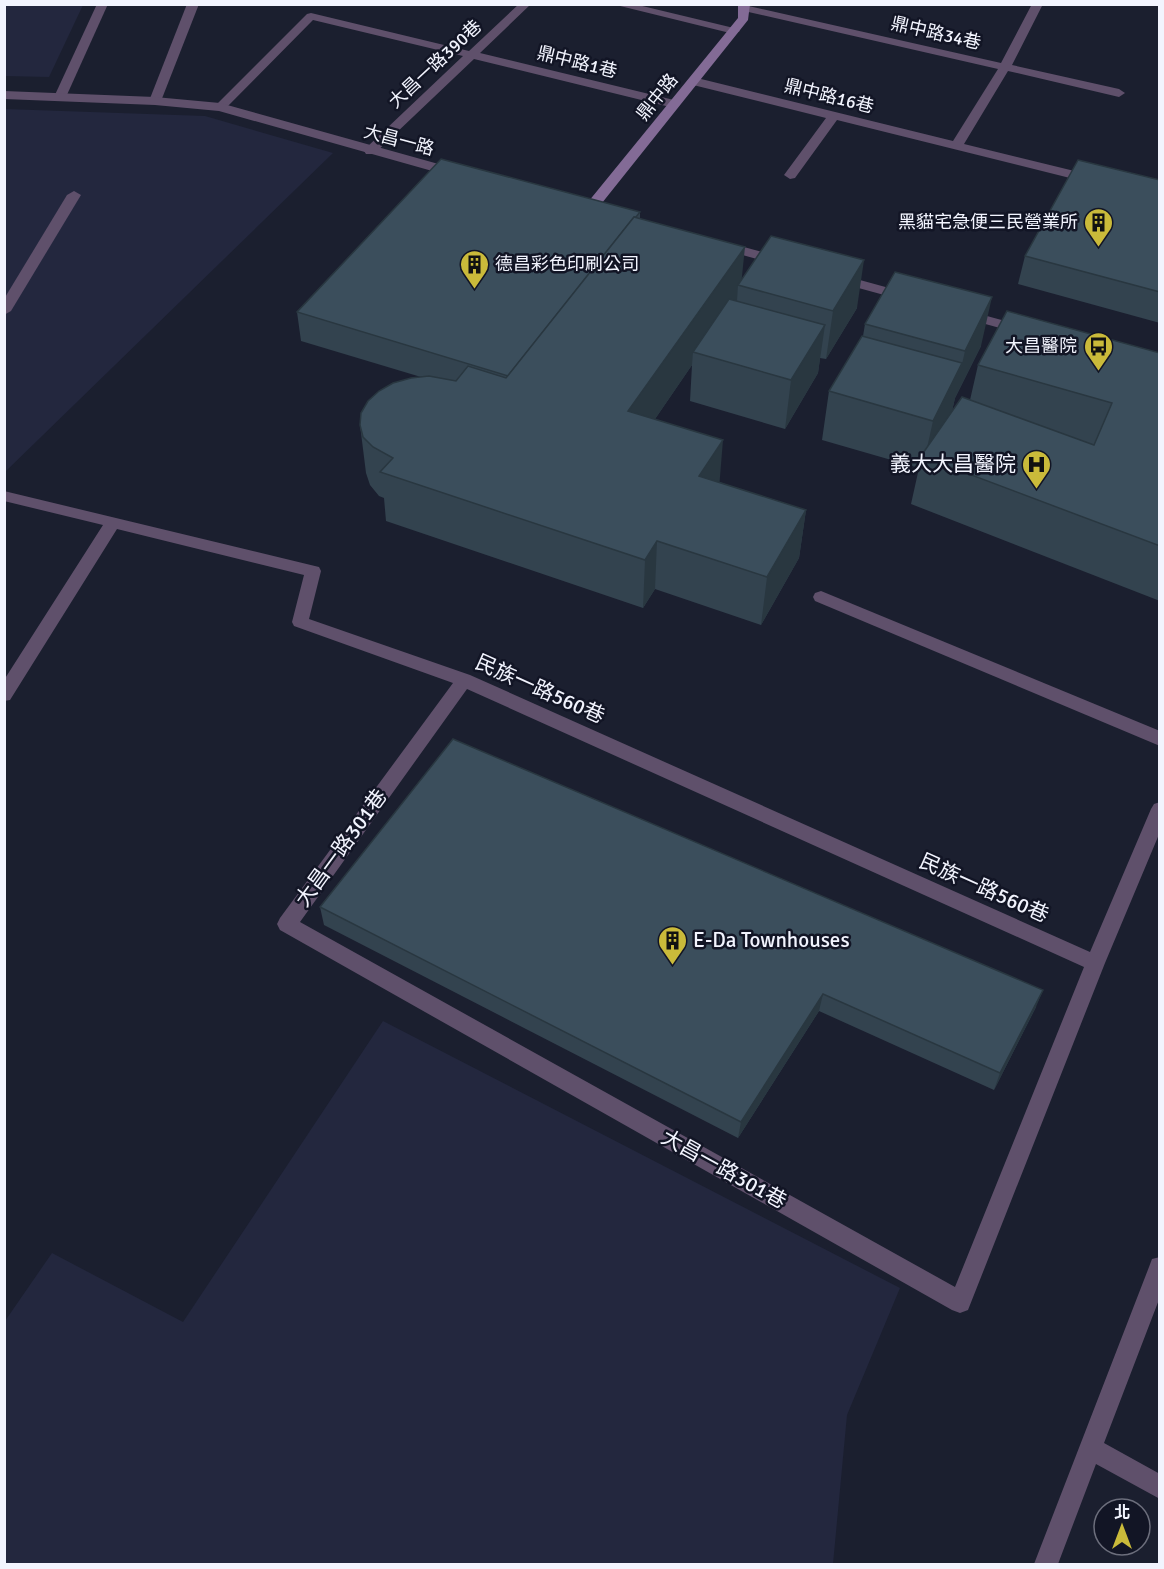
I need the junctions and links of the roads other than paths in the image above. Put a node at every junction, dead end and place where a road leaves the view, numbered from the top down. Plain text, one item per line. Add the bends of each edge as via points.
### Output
1 (103, 4) edge
2 (193, 4) edge
3 (617, 4) edge
4 (1038, 4) edge
5 (524, 5) edge
6 (744, 6) edge
7 (734, 31) junction
8 (471, 55) junction
9 (1005, 67) junction
10 (693, 81) junction
11 (1119, 93) dead end
12 (4, 95) edge
13 (60, 97) junction
14 (155, 101) junction
15 (674, 104) junction
16 (220, 107) junction
17 (834, 115) junction
18 (956, 146) junction
19 (370, 151) junction
20 (790, 176) dead end
21 (472, 177) edge
22 (1103, 182) edge
23 (74, 195) dead end
24 (584, 208) joint
25 (608, 214) edge
26 (707, 241) edge
27 (797, 267) edge
28 (820, 273) edge
29 (922, 302) edge
30 (4, 311) edge
31 (956, 311) edge
32 (1035, 333) edge
33 (4, 496) edge
34 (113, 522) junction
35 (821, 597) dead end
36 (464, 680) junction
37 (4, 695) edge
38 (1160, 739) edge
39 (1160, 809) edge
40 (1095, 963) junction
41 (1160, 1266) edge
42 (1090, 1448) junction
43 (1160, 1487) edge
44 (1047, 1564) edge

1 - 13 street
2 - 14 street
3 - 7 street
4 - 9 street
5 - 8 street, 大昌一路390巷
6 - 7 street, 鼎中路 via 744,18
6 - 9 street, 鼎中路34巷
7 - 10 street, 鼎中路
8 - 15 street, 鼎中路1巷
8 - 16 street, 鼎中路1巷 via 311,16
8 - 19 street, 大昌一路390巷
9 - 11 street, 鼎中路34巷
9 - 18 street
10 - 15 street, 鼎中路
10 - 17 street, 鼎中路16巷
12 - 13 street, 大昌一路
13 - 14 street, 大昌一路
14 - 16 street, 大昌一路
15 - 24 street, 鼎中路
16 - 19 street, 大昌一路
17 - 18 street, 鼎中路16巷
17 - 20 street
18 - 22 street, 鼎中路16巷
19 - 21 street, 大昌一路
23 - 30 street
24 - 25 street
26 - 27 street
28 - 29 street
31 - 32 street
33 - 34 street, 民族一路560巷
34 - 36 street, 民族一路560巷 via 313,571 300,622
34 - 37 street
35 - 38 street
36 - 40 street, 民族一路560巷
36 - 40 street, 大昌一路301巷 via 287,924 960,1302
39 - 40 street, 大昌一路301巷
41 - 42 street
42 - 43 street
42 - 44 street

